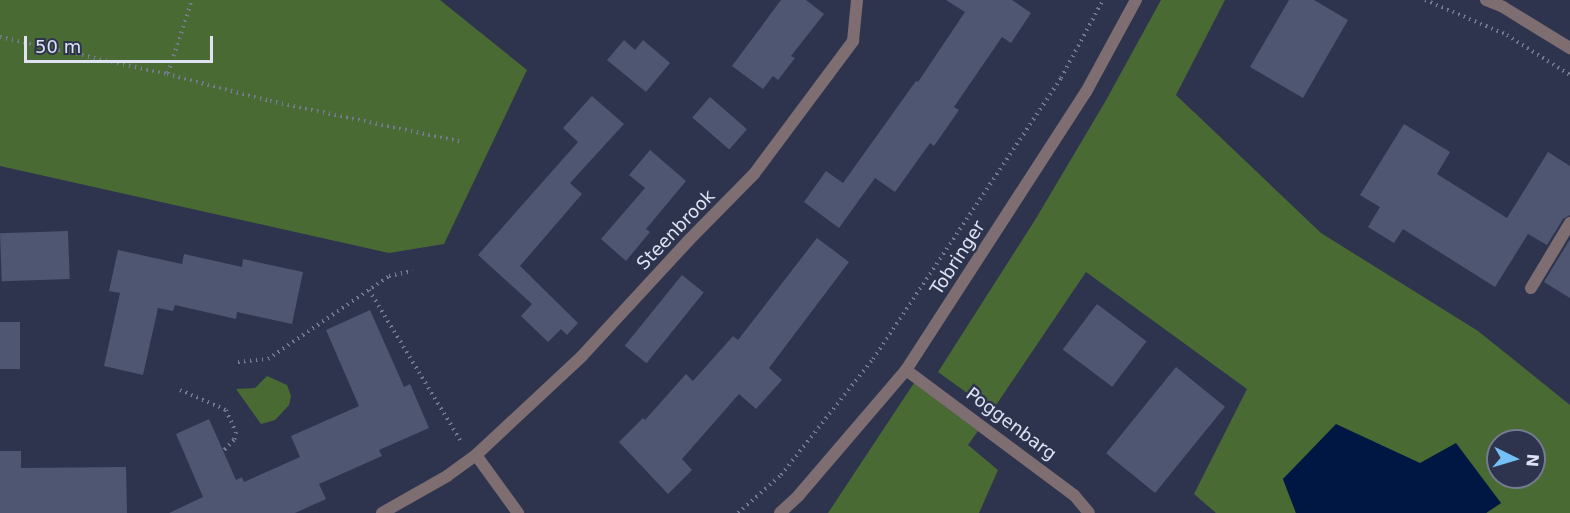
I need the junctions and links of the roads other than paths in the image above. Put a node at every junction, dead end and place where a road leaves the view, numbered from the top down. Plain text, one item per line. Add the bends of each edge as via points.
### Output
1 (857, 0) edge
2 (1136, 0) edge
3 (1486, 0) edge
4 (1570, 48) edge
5 (1570, 223) edge
6 (1531, 288) dead end
7 (906, 370) junction
8 (474, 456) junction
9 (382, 513) edge
10 (518, 513) edge
11 (780, 513) edge
12 (1089, 513) edge

1 - 8 street, Steenbrook via 853,41 754,174 582,356
2 - 7 street, Tobringer via 1086,92
3 - 4 street
5 - 6 street
7 - 11 street, Tobringer
7 - 12 street, Poggenbarg via 1074,495
8 - 9 street, Steenbrook
8 - 10 street

